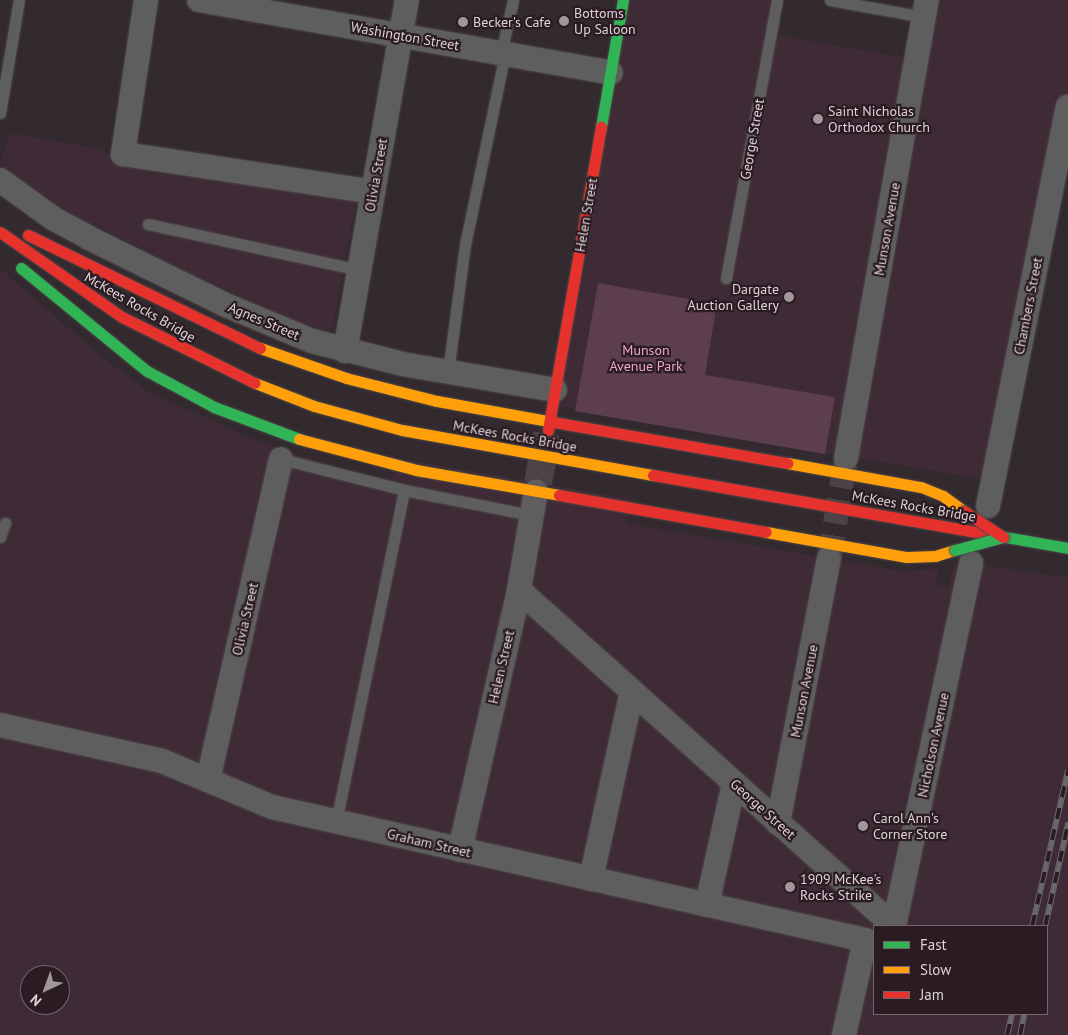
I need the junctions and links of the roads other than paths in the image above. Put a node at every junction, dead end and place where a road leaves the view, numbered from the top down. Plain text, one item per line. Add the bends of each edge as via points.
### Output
1 (19, 0) edge
2 (146, 0) edge
3 (198, 0) edge
4 (407, 0) edge
5 (513, 0) edge
6 (623, 0) edge
7 (777, 0) edge
8 (830, 0) edge
9 (285, 8) edge
10 (926, 8) edge
11 (401, 35) junction
12 (503, 54) junction
13 (611, 73) junction
14 (1068, 107) edge
15 (0, 113) edge
16 (0, 180) edge
17 (373, 192) junction
18 (148, 224) dead end
19 (14, 226) dead end
20 (0, 232) edge
21 (11, 260) dead end
22 (359, 270) junction
23 (726, 278) dead end
24 (344, 351) junction
25 (448, 372) junction
26 (555, 390) junction
27 (548, 425) junction
28 (846, 458) tunnel mouth
29 (281, 459) joint
30 (537, 487) junction
31 (404, 490) junction
32 (988, 506) dead end
33 (532, 515) junction
34 (5, 523) dead end
35 (997, 536) junction
36 (0, 537) edge
37 (1068, 548) edge
38 (963, 556) junction
39 (829, 559) tunnel mouth
40 (519, 590) junction
41 (632, 692) junction
42 (0, 725) edge
43 (208, 780) junction
44 (734, 783) junction
45 (336, 822) junction
46 (778, 823) junction
47 (460, 850) junction
48 (591, 879) junction
49 (706, 905) junction
50 (893, 925) edge
51 (894, 925) edge
52 (870, 938) edge
53 (844, 1035) edge

1 - 15 lane
2 - 17 street via 122,154
3 - 9 street, Washington Street
4 - 11 street, Olivia Street
5 - 12 lane
6 - 13 main road, Helen Street
7 - 23 lane, George Street
8 - 10 lane
9 - 11 street, Washington Street
10 - 28 street, Munson Avenue
11 - 12 street, Washington Street
11 - 17 street, Olivia Street
12 - 13 street, Washington Street
12 - 25 lane via 465,244
13 - 26 main road, Helen Street
14 - 32 street, Chambers Street
16 - 24 street, Agnes Street via 54,219 140,263 273,326
17 - 22 street, Olivia Street
18 - 22 lane
19 - 27 main road via 49,247 273,354 346,378
20 - 35 main road, McKees Rocks Bridge via 122,317 235,376 314,406 402,430 459,441
21 - 30 main road via 123,355 214,407 295,438 372,460
22 - 24 street, Olivia Street
24 - 25 street, Agnes Street
25 - 26 street, Agnes Street
26 - 27 main road, Helen Street
27 - 35 main road, bridge via 921,487 943,496
29 - 31 lane
29 - 43 street, Olivia Street
30 - 33 street, Helen Street
30 - 38 main road via 907,557
31 - 33 lane
31 - 45 lane
33 - 40 street, Helen Street
34 - 36 lane
35 - 37 main road, McKees Rocks Bridge
35 - 38 main road, bridge
38 - 51 street, Nicholson Avenue
39 - 46 street, Munson Avenue
40 - 41 street, George Street
40 - 47 street, Helen Street
41 - 44 street, George Street
41 - 48 street
42 - 43 street, Graham Street via 162,761
43 - 45 street, Graham Street via 272,807
44 - 46 street, George Street
44 - 49 street
45 - 47 street, Graham Street
46 - 50 street, George Street
47 - 48 street, Graham Street
48 - 49 street, Graham Street
49 - 52 street, Graham Street
52 - 53 street

